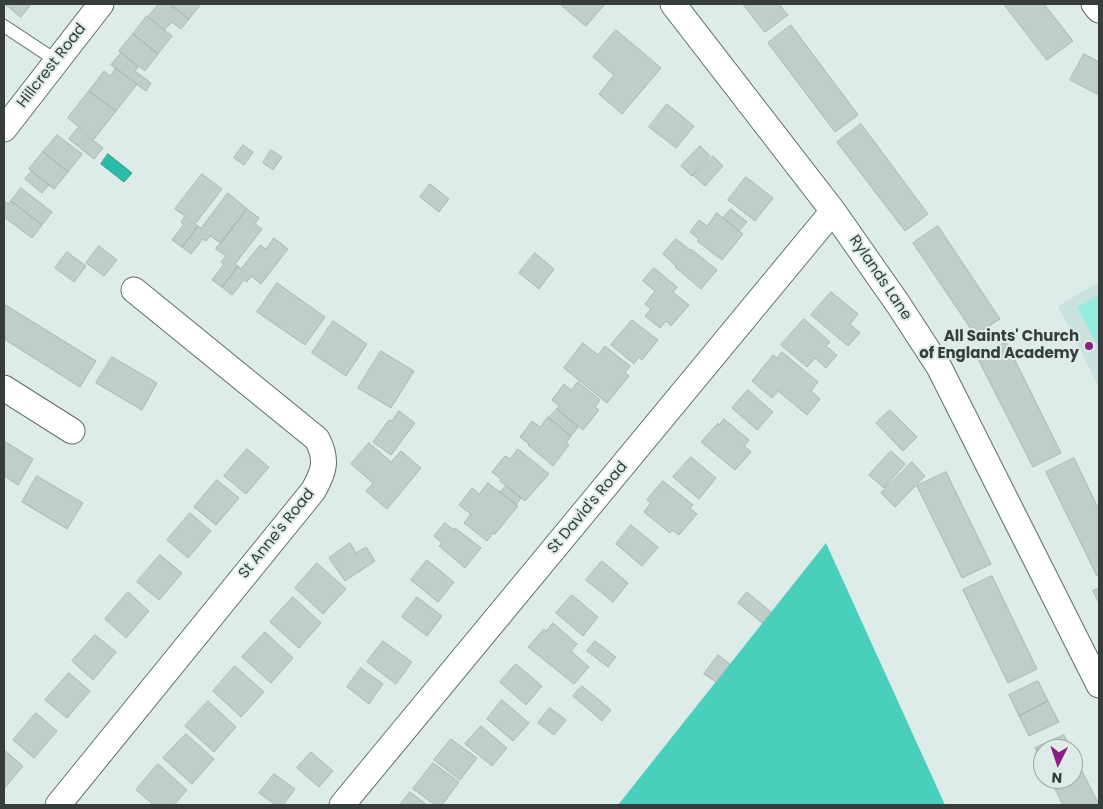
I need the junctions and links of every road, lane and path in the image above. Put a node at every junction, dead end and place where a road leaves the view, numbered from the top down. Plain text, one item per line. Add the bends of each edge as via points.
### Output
1 (101, 4) edge
2 (673, 4) edge
3 (1094, 4) edge
4 (1099, 10) edge
5 (4, 26) edge
6 (57, 61) junction
7 (4, 129) edge
8 (834, 211) junction
9 (134, 290) dead end
10 (4, 388) edge
11 (72, 431) dead end
12 (1099, 685) edge
13 (58, 805) edge
14 (342, 805) edge

1 - 6 street, Hillcrest Road
2 - 8 street, Rylands Lane
3 - 4 street
5 - 6 lane
6 - 7 street, Hillcrest Road
8 - 12 street, Rylands Lane via 939,367
8 - 14 street, St David's Road
9 - 13 street, St Anne's Road via 317,439 323,450 324,464 313,491
10 - 11 street

